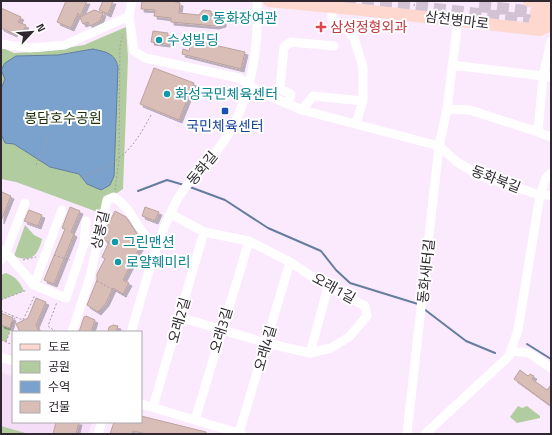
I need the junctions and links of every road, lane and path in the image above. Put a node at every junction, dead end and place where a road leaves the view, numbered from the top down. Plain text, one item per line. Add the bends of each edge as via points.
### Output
1 (132, 1) edge
2 (257, 1) edge
3 (269, 1) edge
4 (529, 1) tunnel mouth
5 (292, 3) edge
6 (363, 5) edge
7 (332, 8) junction
8 (551, 10) edge
9 (551, 13) edge
10 (129, 16) junction
11 (458, 20) junction
12 (551, 24) edge
13 (124, 32) dead end
14 (551, 41) edge
15 (1, 44) edge
16 (334, 46) dead end
17 (452, 65) junction
18 (547, 77) edge
19 (249, 83) junction
20 (363, 101) junction
21 (289, 103) junction
22 (447, 109) junction
23 (302, 110) junction
24 (151, 115) dead end
25 (356, 123) junction
26 (538, 132) junction
27 (49, 134) dead end
28 (551, 137) edge
29 (439, 146) junction
30 (120, 160) junction
31 (36, 164) dead end
32 (551, 173) edge
33 (80, 178) dead end
34 (540, 195) junction
35 (551, 196) edge
36 (114, 197) junction
37 (25, 203) dead end
38 (62, 210) dead end
39 (171, 214) junction
40 (86, 221) dead end
41 (204, 232) junction
42 (249, 241) junction
43 (159, 245) junction
44 (48, 252) junction
45 (3, 254) edge
46 (22, 260) dead end
47 (290, 262) junction
48 (78, 263) junction
49 (90, 277) junction
50 (37, 286) junction
51 (328, 287) junction
52 (128, 298) dead end
53 (64, 299) junction
54 (1, 300) edge
55 (1, 311) edge
56 (11, 315) junction
57 (180, 317) junction
58 (221, 330) junction
59 (55, 331) edge
60 (72, 331) edge
61 (131, 331) edge
62 (1, 340) edge
63 (6, 342) junction
64 (266, 343) junction
65 (12, 345) edge
66 (511, 352) junction
67 (310, 354) junction
68 (1, 357) edge
69 (12, 361) edge
70 (551, 368) edge
71 (142, 404) edge
72 (153, 407) junction
73 (195, 420) junction
74 (102, 423) edge
75 (98, 434) edge
76 (241, 434) edge
77 (408, 434) edge
78 (425, 434) edge

1 - 10 street
2 - 19 street, 동화길 via 255,49
3 - 5 main road, 삼천병마로
4 - 8 main road via 539,2
5 - 7 main road, 삼천병마로
6 - 7 main road, 삼천병마로
6 - 11 main road, 삼천병마로
7 - 20 street via 332,21 346,29 354,38 363,67
9 - 12 main road via 535,16
10 - 15 street via 65,45 30,48
10 - 19 street, 동화북길 via 134,51 145,58 237,77
11 - 12 main road, 삼천병마로 via 540,30
11 - 17 street, 동화새터길
13 - 30 path via 120,46
14 - 18 street
16 - 21 street via 291,42 284,47 280,89 291,94
17 - 18 street
17 - 22 street, 동화새터길
18 - 26 street
19 - 21 street, 동화북길 via 260,92
19 - 39 street, 동화길 via 239,113 227,136 184,189
20 - 23 street via 313,96
20 - 25 street
21 - 23 street, 동화북길
22 - 26 street via 470,110
22 - 29 street, 동화새터길
23 - 25 street, 동화북길
24 - 30 path
25 - 29 street, 동화북길
26 - 28 street
27 - 31 path
29 - 34 street, 동화북길 via 457,162 481,176
29 - 77 street, 동화새터길
30 - 33 path
30 - 36 path
32 - 34 street via 546,178
34 - 35 street, 동화북길
34 - 66 street via 518,330
36 - 43 street, 상봉길 via 131,212 146,237
36 - 49 street, 상봉길 via 107,200
37 - 45 street
38 - 44 street
39 - 41 street, 오래1길
39 - 43 street, 동화길
40 - 48 street via 84,244
41 - 42 street, 오래1길
41 - 57 street, 오래2길
42 - 47 street, 오래1길
42 - 58 street, 오래3길
43 - 61 street, 동화길
44 - 46 path
44 - 48 path
44 - 50 street
45 - 50 street
47 - 51 street, 오래1길
47 - 64 street, 오래4길
48 - 53 street
49 - 52 path
49 - 60 street, 상봉길
50 - 53 street
50 - 54 path
50 - 56 path via 23,320
51 - 67 street
51 - 67 street, 오래1길 via 365,306 367,316 349,337 330,348
53 - 59 path via 48,326
55 - 56 path
56 - 63 path via 15,318
57 - 58 street
57 - 72 street, 오래2길
58 - 64 street
58 - 73 street, 오래3길
62 - 63 path
63 - 65 path
64 - 67 street
64 - 76 street, 오래4길
66 - 70 street via 529,353
66 - 78 street via 510,356
68 - 69 street
71 - 72 street
72 - 73 street
73 - 76 street
74 - 75 street

